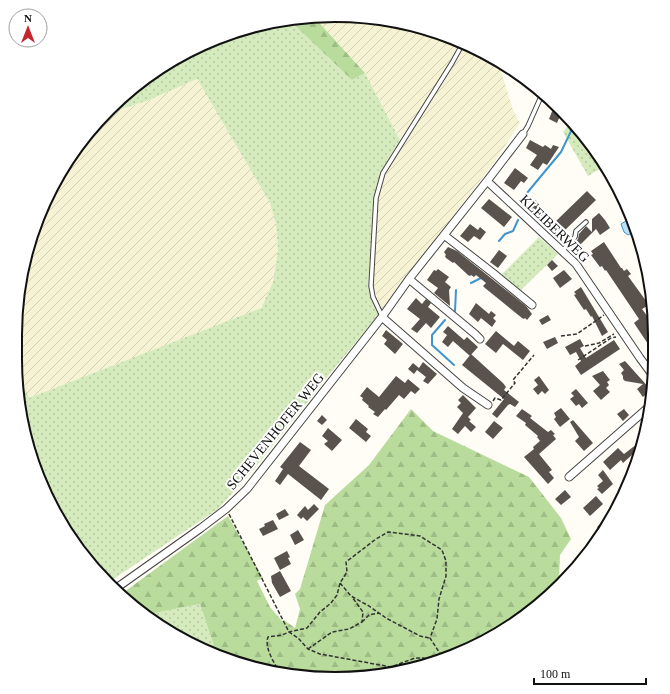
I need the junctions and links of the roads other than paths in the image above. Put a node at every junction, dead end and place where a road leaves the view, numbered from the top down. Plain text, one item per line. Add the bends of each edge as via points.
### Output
1 (460, 48) edge
2 (540, 99) edge
3 (523, 134) joint
4 (487, 181) junction
5 (586, 222) dead end
6 (444, 235) junction
7 (562, 251) junction
8 (409, 279) junction
9 (532, 305) dead end
10 (382, 317) junction
11 (480, 340) dead end
12 (648, 368) edge
13 (488, 405) road end
14 (643, 412) edge
15 (569, 477) dead end
16 (120, 585) edge

1 - 10 lane via 383,174 376,198 371,286
2 - 3 lane, SCHEVENHOFER WEG
3 - 4 street, SCHEVENHOFER WEG
4 - 6 street, SCHEVENHOFER WEG
4 - 7 street, KLEIBERWEG
5 - 7 lane
6 - 8 street, SCHEVENHOFER WEG
6 - 9 street
7 - 12 street, KLEIBERWEG via 576,264
8 - 10 street, SCHEVENHOFER WEG
8 - 11 street
10 - 13 street via 463,388
10 - 16 street, SCHEVENHOFER WEG via 238,499
14 - 15 street

